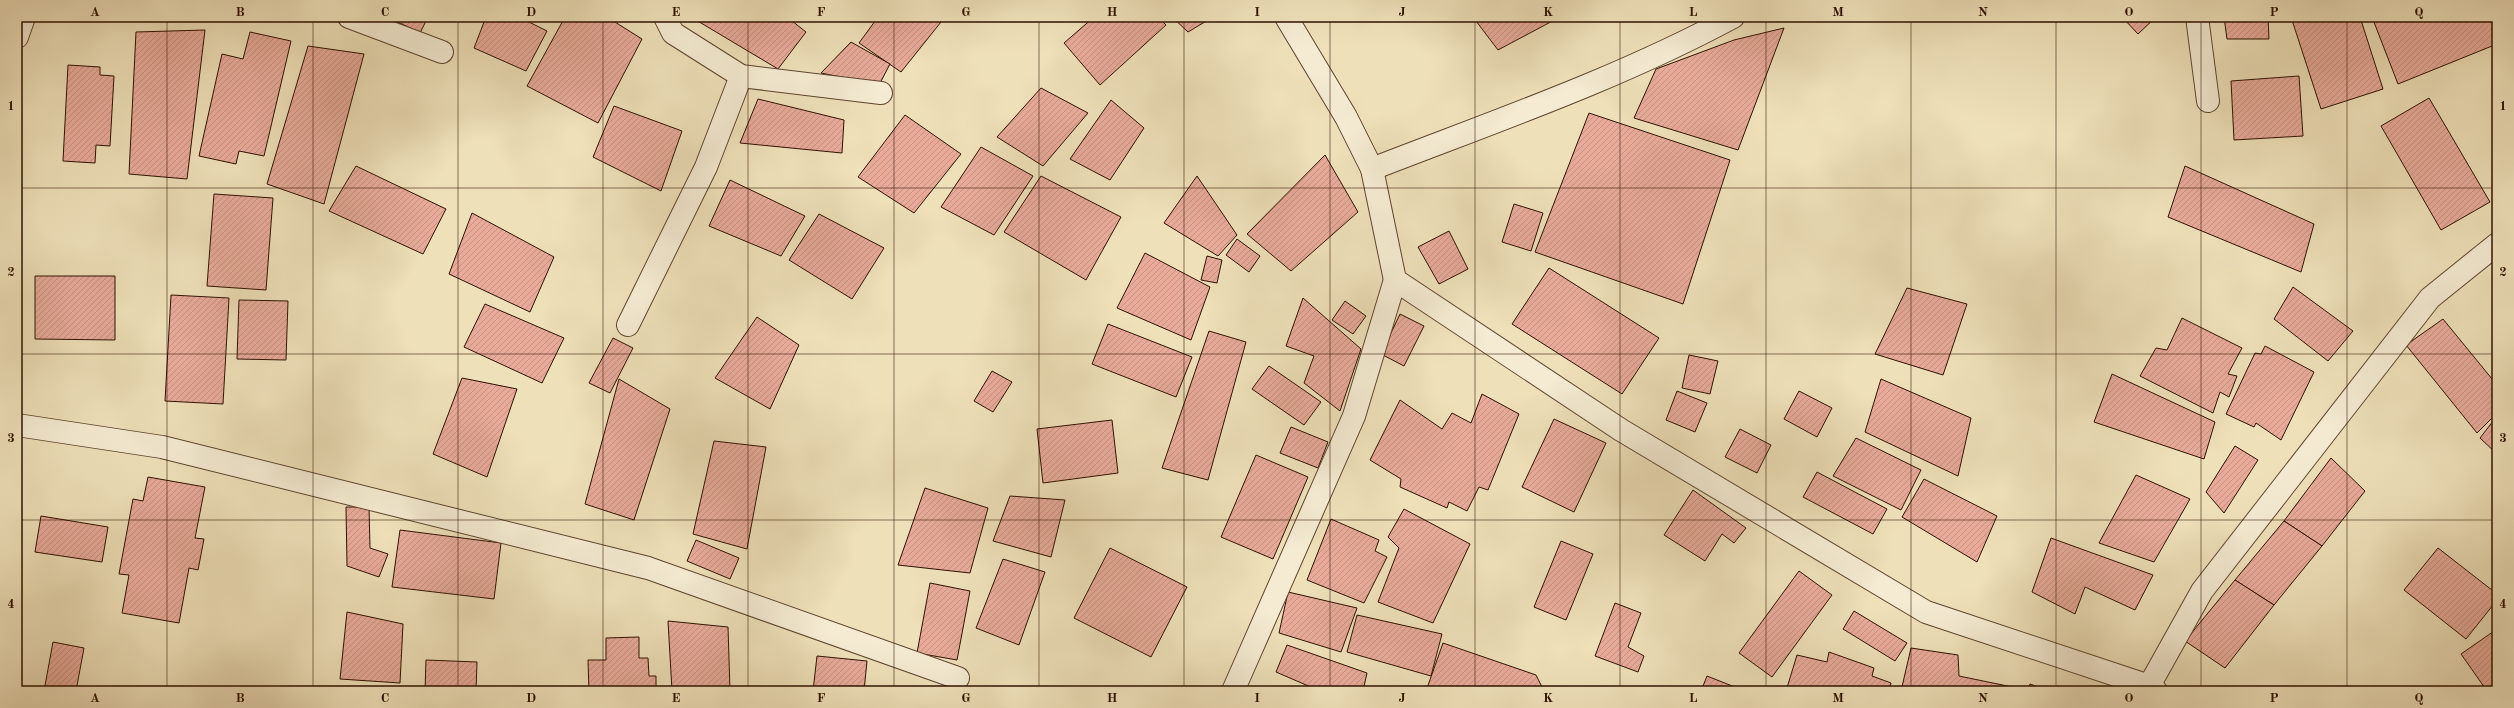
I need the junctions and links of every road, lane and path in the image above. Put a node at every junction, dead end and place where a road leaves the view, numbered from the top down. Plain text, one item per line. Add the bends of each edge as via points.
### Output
1 (24, 17) edge
2 (349, 17) edge
3 (665, 17) edge
4 (1286, 17) edge
5 (1733, 17) edge
6 (2197, 17) edge
7 (17, 37) edge
8 (442, 52) dead end
9 (741, 76) junction
10 (881, 93) dead end
11 (2208, 101) dead end
12 (1372, 169) junction
13 (2497, 244) edge
14 (1395, 280) junction
15 (628, 326) dead end
16 (17, 424) edge
17 (958, 678) dead end
18 (2153, 688) edge
19 (1233, 691) edge

1 - 7 street
2 - 8 street
3 - 9 street via 673,34
4 - 12 street via 1346,117
5 - 12 street via 1695,37 1566,93
6 - 11 street
9 - 10 street
9 - 15 street via 706,167
12 - 14 street
13 - 18 street via 2430,298 2202,591
14 - 18 street via 1621,430 1926,612
14 - 19 street via 1354,416
16 - 17 street via 162,447 648,568

